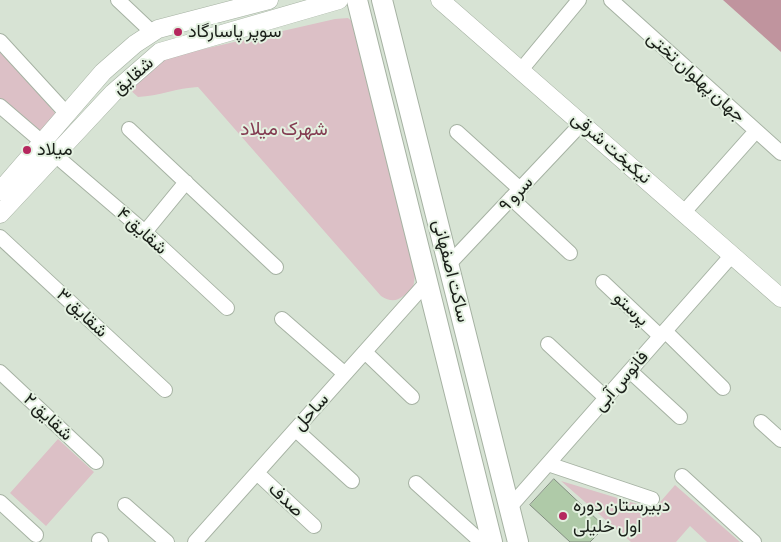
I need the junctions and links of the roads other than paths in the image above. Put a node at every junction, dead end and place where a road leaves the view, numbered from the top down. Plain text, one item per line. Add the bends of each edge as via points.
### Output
1 (118, 0) edge
2 (269, 0) edge
3 (339, 0) edge
4 (357, 0) edge
5 (382, 0) edge
6 (440, 0) edge
7 (579, 0) edge
8 (611, 0) edge
9 (152, 33) junction
10 (0, 41) edge
11 (521, 70) junction
12 (0, 106) edge
13 (66, 114) junction
14 (582, 123) junction
15 (129, 129) dead end
16 (756, 131) junction
17 (458, 132) dead end
18 (42, 142) junction
19 (781, 153) edge
20 (55, 155) junction
21 (186, 182) junction
22 (0, 191) edge
23 (516, 193) junction
24 (684, 212) junction
25 (0, 214) edge
26 (145, 232) junction
27 (0, 237) edge
28 (570, 253) dead end
29 (732, 255) junction
30 (449, 264) junction
31 (276, 267) dead end
32 (427, 282) junction
33 (602, 282) dead end
34 (781, 298) edge
35 (227, 308) dead end
36 (282, 319) dead end
37 (663, 334) junction
38 (548, 344) dead end
39 (364, 352) junction
40 (472, 357) junction
41 (447, 363) junction
42 (630, 371) junction
43 (0, 372) edge
44 (345, 374) junction
45 (723, 388) dead end
46 (165, 390) dead end
47 (412, 397) dead end
48 (606, 398) junction
49 (680, 417) dead end
50 (761, 422) dead end
51 (296, 430) junction
52 (781, 440) edge
53 (96, 462) dead end
54 (548, 464) junction
55 (257, 473) junction
56 (682, 476) dead end
57 (352, 481) dead end
58 (416, 483) dead end
59 (652, 499) dead end
60 (0, 502) edge
61 (124, 505) dead end
62 (510, 508) junction
63 (314, 526) dead end
64 (36, 535) dead end
65 (483, 537) edge
66 (199, 541) edge
67 (167, 542) edge
68 (518, 542) edge
69 (754, 542) edge

1 - 9 street
2 - 9 street, شقایق
3 - 20 street, شقایق via 160,52 113,93
4 - 32 main road, ساکت اصفهانی
5 - 30 main road, ساکت اصفهانی
6 - 11 street, نیکبخت شرقی
7 - 11 street
8 - 16 street, جهان پهلوان تختی
9 - 13 street, شقایق via 102,72
10 - 13 street
11 - 14 street, نیکبخت شرقی
12 - 18 street
13 - 18 street, شقایق
14 - 23 street, سرو ۹
14 - 24 street, نیکبخت شرقی
15 - 21 street
16 - 19 street, جهان پهلوان تختی
16 - 24 street
17 - 23 street
18 - 20 street
18 - 22 street, شقایق
20 - 25 street, شقایق
20 - 26 street, شقایق ۴
21 - 26 street
21 - 31 street
23 - 28 street
23 - 30 street, سرو ۹
24 - 29 street, نیکبخت شرقی
26 - 35 street, شقایق ۴
27 - 46 street, شقایق ۳
29 - 34 street, نیکبخت شرقی
29 - 37 street, فانوس آبی
30 - 40 main road, ساکت اصفهانی
32 - 39 street, ساحل
32 - 41 main road, ساکت اصفهانی
33 - 37 street, پرستو
36 - 44 street
37 - 42 street, فانوس آبی
37 - 45 street, پرستو
38 - 48 street
39 - 44 street, ساحل
39 - 47 street
40 - 41 main road
40 - 62 main road, ساکت اصفهانی
41 - 65 main road, ساکت اصفهانی
42 - 48 street, فانوس آبی
42 - 49 street
43 - 53 street, شقایق ۲
44 - 51 street, ساحل
48 - 54 street, فانوس آبی
50 - 52 street
51 - 55 street, ساحل
51 - 57 street
54 - 59 street
54 - 62 street, فانوس آبی
55 - 63 street, صدف
55 - 66 street, ساحل
56 - 69 street
58 - 65 street
60 - 64 street
61 - 67 street
62 - 68 main road, ساکت اصفهانی

